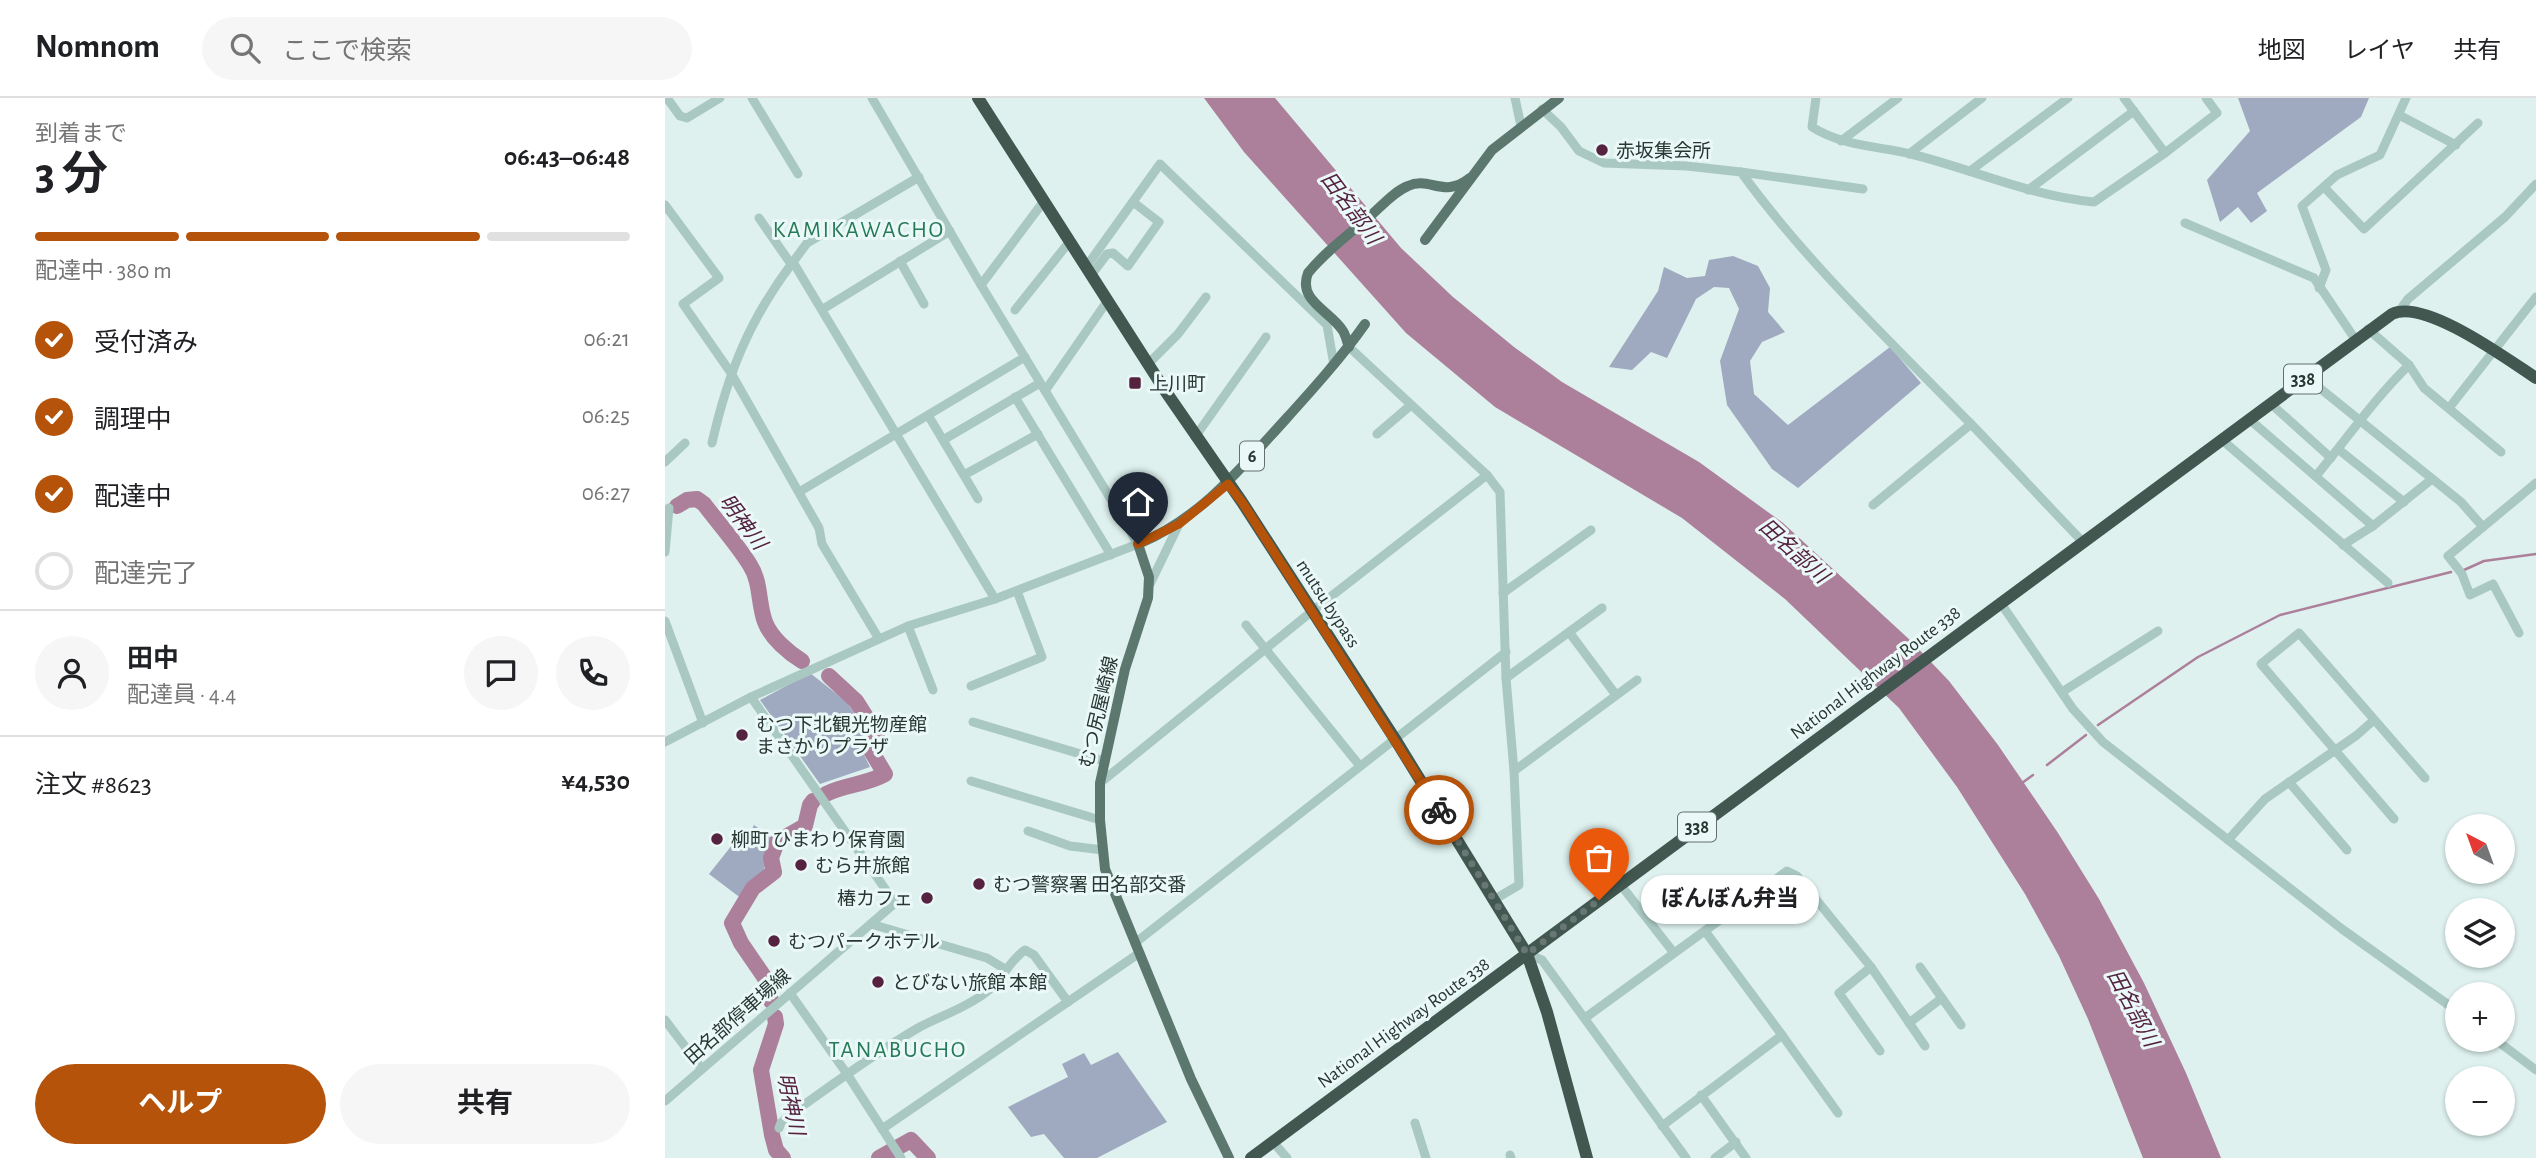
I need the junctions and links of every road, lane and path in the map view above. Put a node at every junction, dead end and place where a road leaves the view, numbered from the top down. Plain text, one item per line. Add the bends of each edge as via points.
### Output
1 (667, 98) edge
2 (720, 98) edge
3 (751, 98) edge
4 (872, 98) edge
5 (978, 98) edge
6 (1515, 98) edge
7 (1559, 98) edge
8 (1816, 98) edge
9 (1898, 98) edge
10 (1982, 98) edge
11 (2067, 98) edge
12 (2125, 98) edge
13 (2206, 98) edge
14 (2406, 98) edge
15 (1542, 110) junction
16 (2134, 111) junction
17 (2399, 115) junction
18 (2478, 123) dead end
19 (1521, 126) junction
20 (1841, 141) junction
21 (2456, 145) junction
22 (2165, 153) junction
23 (1909, 154) junction
24 (1970, 171) junction
25 (1741, 172) junction
26 (798, 174) dead end
27 (919, 177) junction
28 (1470, 178) junction
29 (2536, 184) edge
30 (2324, 187) junction
31 (1863, 189) dead end
32 (2028, 190) junction
33 (1045, 201) junction
34 (1133, 202) junction
35 (665, 205) edge
36 (759, 218) dead end
37 (2185, 223) dead end
38 (950, 230) junction
39 (1425, 240) dead end
40 (1070, 241) junction
41 (900, 261) junction
42 (792, 263) junction
43 (1089, 270) junction
44 (981, 285) junction
45 (2319, 288) junction
46 (2536, 297) edge
47 (1206, 298) dead end
48 (1108, 300) junction
49 (924, 304) dead end
50 (823, 309) junction
51 (1015, 310) dead end
52 (2400, 310) junction
53 (1365, 324) dead end
54 (2368, 329) junction
55 (1266, 337) dead end
56 (2355, 340) junction
57 (1349, 348) junction
58 (2493, 350) junction
59 (1025, 357) junction
60 (1148, 364) junction
61 (1334, 365) junction
62 (2409, 365) junction
63 (731, 373) junction
64 (2306, 377) junction
65 (2536, 378) edge
66 (1042, 387) junction
67 (1015, 397) junction
68 (2270, 403) junction
69 (1411, 405) junction
70 (2449, 408) junction
71 (929, 415) junction
72 (2249, 419) junction
73 (2361, 421) junction
74 (1971, 424) junction
75 (896, 433) junction
76 (1038, 434) junction
77 (1377, 434) dead end
78 (1195, 437) junction
79 (2221, 439) junction
80 (943, 440) junction
81 (685, 443) dead end
82 (712, 443) dead end
83 (2338, 449) junction
84 (2501, 452) dead end
85 (2331, 458) junction
86 (665, 462) edge
87 (964, 475) junction
88 (1487, 475) junction
89 (2316, 476) junction
90 (2432, 479) junction
91 (2536, 483) edge
92 (1228, 484) junction
93 (799, 492) junction
94 (978, 499) dead end
95 (2404, 502) junction
96 (1873, 505) dead end
97 (669, 508) dead end
98 (1179, 524) junction
99 (2372, 526) junction
100 (2483, 527) junction
101 (1591, 530) dead end
102 (2083, 542) junction
103 (1138, 544) junction
104 (2343, 545) junction
105 (665, 552) edge
106 (1111, 555) junction
107 (2388, 583) dead end
108 (1149, 586) junction
109 (1017, 591) junction
110 (1503, 593) junction
111 (995, 599) junction
112 (2000, 602) junction
113 (1602, 608) dead end
114 (1311, 612) junction
115 (665, 621) edge
116 (1246, 625) dead end
117 (908, 626) junction
118 (2158, 631) dead end
119 (1569, 632) junction
120 (2519, 633) dead end
121 (879, 639) junction
122 (1266, 649) junction
123 (1506, 652) junction
124 (1506, 678) junction
125 (1636, 680) dead end
126 (971, 686) dead end
127 (933, 690) dead end
128 (2062, 692) junction
129 (1616, 695) junction
130 (751, 697) junction
131 (2374, 720) junction
132 (973, 722) dead end
133 (703, 723) junction
134 (1395, 739) junction
135 (665, 742) edge
136 (2334, 750) junction
137 (1104, 761) junction
138 (1360, 766) junction
139 (1514, 771) junction
140 (2425, 778) dead end
141 (971, 781) dead end
142 (2289, 782) junction
143 (1100, 783) junction
144 (2394, 819) dead end
145 (1100, 820) junction
146 (1028, 831) dead end
147 (2228, 840) junction
148 (2347, 849) dead end
149 (1103, 850) junction
150 (1620, 884) junction
151 (1495, 899) junction
152 (871, 924) junction
153 (1705, 931) junction
154 (1137, 948) junction
155 (1674, 953) junction
156 (1527, 954) junction
157 (1871, 967) junction
158 (1920, 967) dead end
159 (1005, 969) junction
160 (790, 993) junction
161 (1943, 998) junction
162 (1067, 1002) junction
163 (2445, 1002) edge
164 (1585, 1018) junction
165 (665, 1020) edge
166 (1909, 1023) junction
167 (1961, 1025) dead end
168 (1782, 1035) junction
169 (1925, 1046) dead end
170 (1879, 1051) dead end
171 (2512, 1052) edge
172 (702, 1069) junction
173 (2536, 1070) edge
174 (847, 1074) junction
175 (1701, 1095) junction
176 (665, 1101) edge
177 (1839, 1113) dead end
178 (1415, 1123) dead end
179 (1662, 1126) junction
180 (779, 1128) dead end
181 (882, 1129) junction
182 (1273, 1142) junction
183 (1736, 1142) junction
184 (899, 1155) edge
185 (1229, 1158) edge
186 (1251, 1158) edge
187 (1287, 1158) edge
188 (1426, 1158) edge
189 (1587, 1158) edge
190 (1686, 1158) edge
191 (1715, 1158) edge
192 (1746, 1158) edge

1 - 2 street via 680,116 687,118
3 - 26 street
4 - 27 street
5 - 33 highway, mutsu bypass
6 - 19 street
7 - 15 main road
8 - 20 street via 1812,127
9 - 20 street
10 - 23 street
11 - 24 street
12 - 16 street
13 - 22 street via 2217,113
14 - 17 street
15 - 19 main road
15 - 25 street via 1579,151 1604,163
16 - 22 street
16 - 32 street
17 - 21 street
17 - 30 street via 2381,155
18 - 21 street
19 - 28 main road via 1492,150
20 - 23 street
21 - 30 street via 2364,229
22 - 32 street via 2094,202
23 - 24 street
24 - 32 street
25 - 31 street
25 - 74 street via 1878,330
27 - 38 street
27 - 42 street via 807,243
28 - 39 main road
28 - 57 main road via 1459,187 1410,185 1316,264 1305,281 1306,293 1342,330
29 - 52 street
30 - 45 street via 2302,206 2326,270
33 - 40 highway, mutsu bypass
33 - 44 street
34 - 43 street
34 - 43 street via 1159,222 1128,266 1112,253
34 - 61 street via 1160,164 1327,325
35 - 63 street via 719,278 683,304
36 - 42 street
37 - 45 street via 2314,278
38 - 41 street
38 - 44 street
40 - 43 highway, mutsu bypass
40 - 51 street
41 - 49 street
41 - 50 street
42 - 50 street
42 - 63 street via 744,338
43 - 48 highway, mutsu bypass
44 - 59 street
45 - 56 street
46 - 58 street
47 - 60 street
48 - 60 highway, mutsu bypass
48 - 66 street
50 - 75 street
52 - 54 highway, National Highway Route 338 / 338
52 - 58 highway via 2450,324
53 - 57 main road, 6
54 - 56 highway, National Highway Route 338 / 338
54 - 62 street
55 - 78 street
56 - 64 highway, National Highway Route 338 / 338
57 - 61 main road, 6
57 - 69 street
58 - 65 highway
58 - 70 street
59 - 66 street
59 - 71 street
60 - 78 highway, mutsu bypass
61 - 92 main road, 6
62 - 70 street via 2424,388
62 - 73 street via 2381,392
63 - 82 street
63 - 93 street
64 - 68 highway, National Highway Route 338 / 338
64 - 73 street
66 - 67 street
66 - 103 street
67 - 76 street
67 - 80 street
68 - 72 highway, National Highway Route 338 / 338
68 - 85 street
69 - 77 street
69 - 88 street
70 - 84 street
71 - 75 street
71 - 80 street
72 - 79 highway, National Highway Route 338 / 338
72 - 89 street
73 - 83 street
73 - 90 street
74 - 96 street
74 - 102 street
75 - 93 street
75 - 111 street
76 - 87 street
76 - 106 street
78 - 92 highway, mutsu bypass
79 - 102 highway, National Highway Route 338 / 338
79 - 104 street
80 - 87 street
81 - 86 street
83 - 85 street
83 - 95 street
85 - 89 street
87 - 94 street
88 - 110 street via 1500,492
88 - 114 street
89 - 99 street
90 - 95 street
90 - 100 street
91 - 100 street
92 - 98 main road, 6
92 - 114 highway, mutsu bypass
93 - 121 street via 819,528 822,544
95 - 99 street
97 - 105 street
98 - 103 main road, 6
98 - 108 street
99 - 104 street
100 - 120 street via 2448,556 2470,595 2493,584
101 - 110 street
102 - 112 highway, National Highway Route 338 / 338
103 - 106 street
103 - 108 main road, むつ尻屋崎線
104 - 107 street
106 - 109 street
108 - 137 main road, むつ尻屋崎線
109 - 111 street
109 - 126 street via 1042,657
110 - 123 street
111 - 117 street
112 - 128 street
112 - 150 highway, National Highway Route 338 / 338
113 - 119 street
114 - 122 street
114 - 134 highway, mutsu bypass
115 - 133 street
116 - 122 street
117 - 121 street
117 - 127 street
118 - 128 street
119 - 124 street
119 - 129 street
121 - 130 street
122 - 138 street
122 - 143 street
123 - 124 street
123 - 134 street
124 - 139 street
125 - 129 street
128 - 147 street via 2103,742
129 - 139 street
130 - 133 street
130 - 152 street, 田名部停車場線 via 895,903
131 - 136 street
131 - 136 street via 2299,633 2261,664
131 - 140 street
132 - 137 street
133 - 135 street
134 - 138 street
134 - 151 highway, mutsu bypass
136 - 142 street
136 - 144 street
137 - 143 main road, むつ尻屋崎線
138 - 154 street
139 - 151 street via 1519,885
141 - 145 street
142 - 147 street via 2266,799
142 - 148 street
143 - 145 main road, むつ尻屋崎線
145 - 149 main road, むつ尻屋崎線
146 - 149 street via 1070,846
147 - 163 street
149 - 154 main road, むつ尻屋崎線 via 1105,869
150 - 155 street
150 - 156 highway, National Highway Route 338 / 338
151 - 156 highway, mutsu bypass
152 - 159 street via 987,958
152 - 160 street, 田名部停車場線
153 - 155 street
153 - 157 street via 1787,871 1797,876
153 - 168 street
154 - 162 street
154 - 185 main road, むつ尻屋崎線
155 - 164 street
156 - 164 street via 1542,960
156 - 182 highway, National Highway Route 338 / 338
156 - 189 highway, mutsu bypass
157 - 166 street
157 - 170 street via 1839,993
158 - 161 street
159 - 162 street via 1014,957 1029,950
159 - 174 street via 987,993 917,1029
160 - 172 street, 田名部停車場線
160 - 174 street
161 - 166 street
161 - 167 street
162 - 181 street
164 - 179 street
165 - 172 street
166 - 169 street
168 - 175 street
168 - 177 street
171 - 173 street
172 - 176 street, 田名部停車場線
174 - 180 street via 788,1116
174 - 181 street
175 - 179 street
175 - 183 street
178 - 188 street
179 - 190 street
181 - 184 street
182 - 186 highway, National Highway Route 338 / 338
182 - 187 street
183 - 191 street
183 - 192 street

